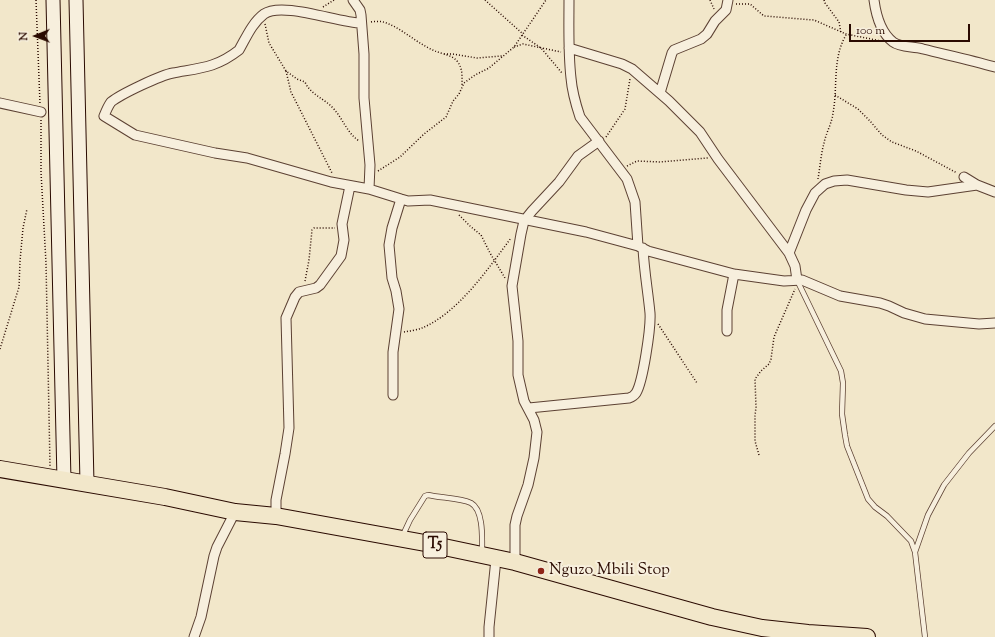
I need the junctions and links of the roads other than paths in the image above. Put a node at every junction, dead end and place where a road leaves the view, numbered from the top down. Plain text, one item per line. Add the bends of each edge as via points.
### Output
1 (53, 0) edge
2 (76, 0) edge
3 (353, 0) edge
4 (568, 0) edge
5 (728, 0) edge
6 (874, 0) edge
7 (361, 23) junction
8 (569, 51) junction
9 (995, 67) edge
10 (660, 93) junction
11 (0, 103) edge
12 (41, 112) road end
13 (600, 142) junction
14 (964, 177) road end
15 (977, 185) junction
16 (350, 186) junction
17 (369, 189) junction
18 (995, 192) edge
19 (401, 199) junction
20 (526, 219) junction
21 (640, 247) junction
22 (789, 253) junction
23 (734, 274) junction
24 (798, 281) junction
25 (995, 323) edge
26 (727, 331) dead end
27 (392, 395) dead end
28 (529, 408) junction
29 (995, 426) edge
30 (0, 469) edge
31 (57, 478) junction
32 (87, 483) junction
33 (235, 512) junction
34 (276, 516) junction
35 (402, 539) junction
36 (915, 552) junction
37 (489, 557) junction
38 (514, 562) junction
39 (808, 635) edge
40 (194, 637) edge
41 (489, 637) edge
42 (867, 637) edge
43 (925, 637) edge

1 - 31 main road
2 - 32 main road
3 - 7 street via 360,10
4 - 8 street
5 - 10 street via 723,13 707,34 674,50
6 - 9 street via 879,22 893,42
7 - 16 street via 286,10 268,12 251,29 236,53 212,66 171,73 126,93 110,103 104,116 135,135 247,158
7 - 17 street
8 - 10 street via 622,64 632,69
8 - 13 street via 571,79 580,117
10 - 22 street via 693,124
11 - 12 street
13 - 20 street via 578,156
13 - 21 street via 627,179 635,202
14 - 15 street
15 - 18 street
15 - 22 street via 928,192 847,180 825,184 815,193 806,210
16 - 17 street
16 - 34 street via 342,228 343,249 336,264 320,285 310,290 301,290 286,318 289,428 276,500
17 - 19 street
19 - 20 street via 430,200
19 - 27 street via 389,245 392,278 399,302 393,352
20 - 21 street
20 - 28 street via 512,286 520,384 524,401
21 - 23 street
21 - 28 street via 650,315 643,372 637,392 623,399
22 - 24 street
23 - 24 street
23 - 26 street via 727,310
24 - 25 street via 810,282 840,296 867,300 925,319
24 - 36 lane via 841,370 842,414 847,446 868,499 911,541
28 - 38 street via 537,432 528,485 515,525
29 - 36 lane via 969,453 944,485 928,515
30 - 31 highway, T5
31 - 32 highway, T5
32 - 33 highway, T5
33 - 34 highway, T5
33 - 40 street via 214,556 201,617
34 - 35 highway, T5
35 - 37 highway, T5
35 - 37 lane via 425,496 466,502 477,509
36 - 43 lane
37 - 38 highway, T5
37 - 41 street
38 - 39 highway, T5 via 712,617
39 - 42 highway, T5

